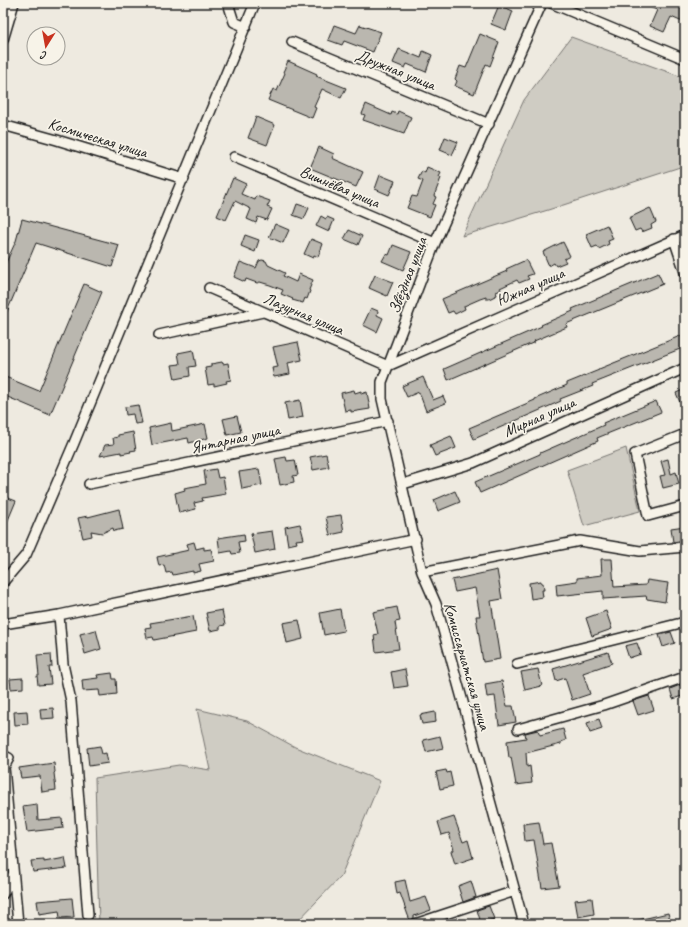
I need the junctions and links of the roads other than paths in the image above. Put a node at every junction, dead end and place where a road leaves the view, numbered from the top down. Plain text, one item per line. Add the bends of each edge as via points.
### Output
1 (14, 3) edge
2 (228, 3) edge
3 (255, 3) edge
4 (542, 3) edge
5 (551, 3) edge
6 (246, 27) junction
7 (3, 40) edge
8 (292, 42) dead end
9 (685, 59) edge
10 (489, 124) junction
11 (3, 125) edge
12 (234, 157) dead end
13 (184, 179) junction
14 (685, 235) edge
15 (674, 239) junction
16 (435, 243) junction
17 (685, 272) edge
18 (209, 288) dead end
19 (263, 312) junction
20 (158, 335) dead end
21 (388, 366) junction
22 (685, 368) edge
23 (388, 421) junction
24 (685, 434) edge
25 (89, 484) dead end
26 (402, 484) junction
27 (685, 506) edge
28 (416, 539) junction
29 (685, 547) edge
30 (422, 572) junction
31 (3, 582) edge
32 (58, 615) junction
33 (685, 622) edge
34 (3, 624) edge
35 (517, 664) dead end
36 (685, 676) edge
37 (518, 729) dead end
38 (3, 755) edge
39 (13, 874) junction
40 (515, 891) junction
41 (3, 894) edge
42 (88, 915) dead end
43 (18, 924) edge
44 (415, 924) edge
45 (524, 924) edge

1 - 7 street
2 - 6 street via 234,22
3 - 6 street
4 - 10 street, Звёздная улица
5 - 9 street
6 - 13 street
8 - 10 street, Дружная улица
10 - 16 street, Звёздная улица
11 - 13 street, Космическая улица
12 - 16 street, Вишнёвая улица
13 - 31 street via 78,436 26,554
14 - 15 street, Южная улица
15 - 17 street
15 - 21 street, Южная улица
16 - 21 street, Звёздная улица
18 - 19 street, Лазурная улица
19 - 20 street
19 - 21 street, Лазурная улица
21 - 23 street, Звёздная улица via 382,382 382,399
22 - 26 street, Мирная улица via 473,462
23 - 25 street, Янтарная улица
23 - 26 street, Звёздная улица
24 - 27 street via 635,454 648,516
26 - 28 street, Звёздная улица
28 - 30 street, Звёздная улица
28 - 32 street
29 - 30 street via 640,551 580,541
30 - 40 street, Комиссариатская улица via 436,604
32 - 34 street
32 - 42 street via 63,664 72,701
33 - 35 street
36 - 37 street via 604,705
38 - 39 street via 9,758 4,767
39 - 41 street
39 - 43 street
40 - 44 street
40 - 45 street, Комиссариатская улица

